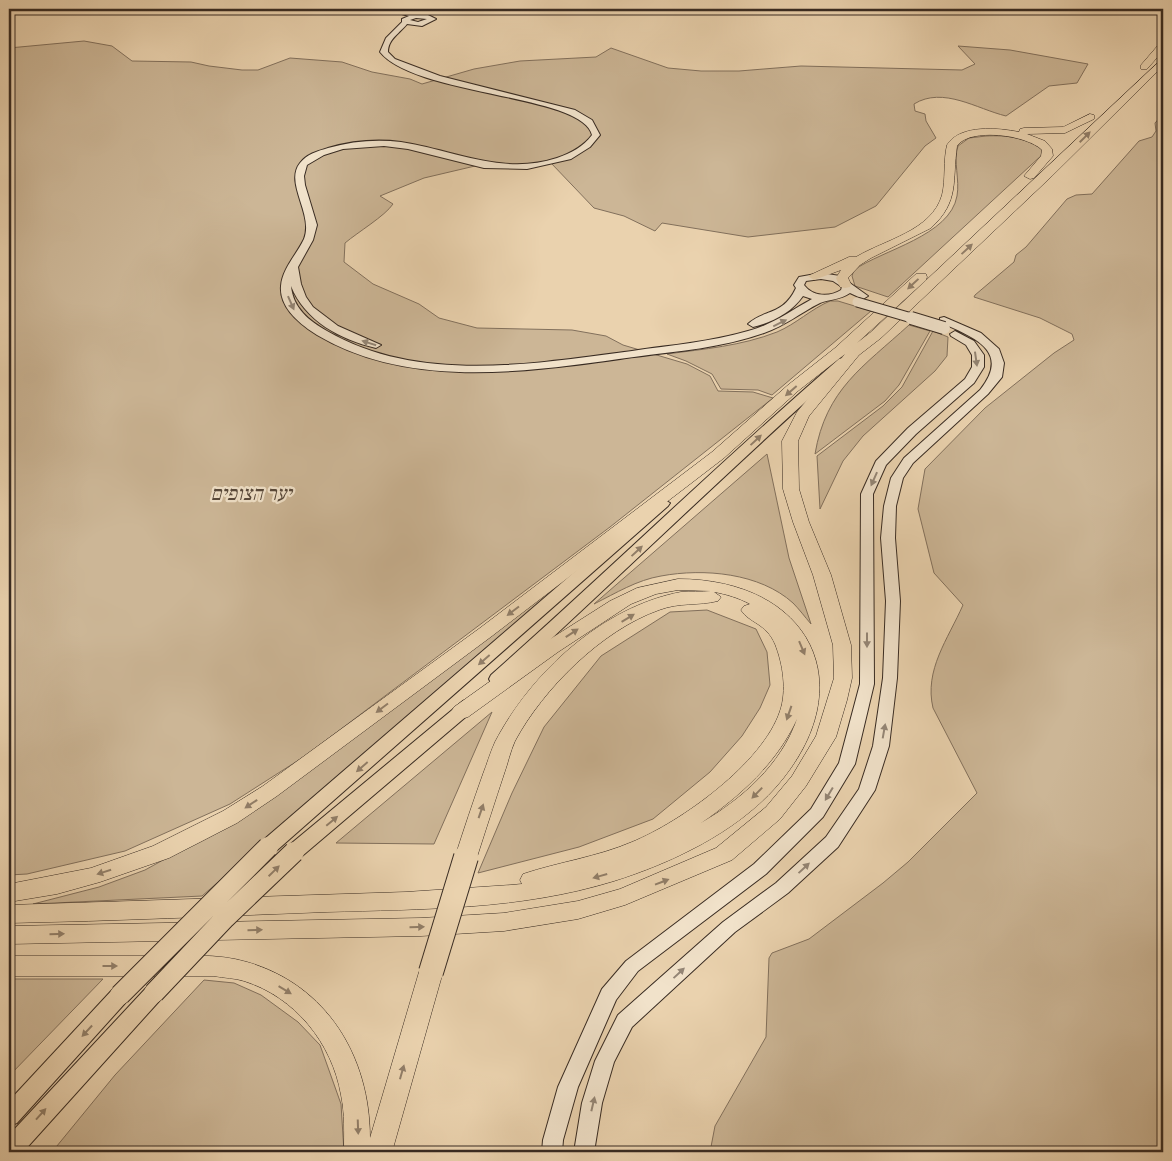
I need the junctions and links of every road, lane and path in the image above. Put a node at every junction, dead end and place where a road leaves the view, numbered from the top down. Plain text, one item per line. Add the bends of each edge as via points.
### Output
1 (383, 9) edge
2 (420, 15) junction
3 (404, 21) junction
4 (423, 24) junction
5 (392, 36) junction
6 (1163, 45) edge
7 (1163, 61) edge
8 (1090, 117) junction
9 (950, 171) junction
10 (1030, 176) junction
11 (881, 250) junction
12 (298, 258) junction
13 (814, 276) junction
14 (846, 286) junction
15 (801, 289) junction
16 (833, 297) junction
17 (860, 299) junction
18 (944, 324) junction
19 (854, 352) junction
20 (718, 455) junction
21 (461, 712) junction
22 (9, 893) edge
23 (466, 897) junction
24 (9, 914) edge
25 (9, 935) edge
26 (9, 966) edge
27 (9, 1116) edge
28 (9, 1151) edge
29 (357, 1152) edge
30 (379, 1152) edge
31 (552, 1152) edge
32 (584, 1152) edge

1 - 2 street
1 - 3 street
2 - 3 street
2 - 4 street via 432,20
3 - 4 street
3 - 5 street
4 - 5 street
5 - 12 street via 384,53 402,67 567,110 588,121 596,135 573,154 546,163 520,166 477,164 390,144 350,145 316,155 304,164 298,175 312,222 312,231
6 - 8 highway via 1130,82
19 -> 7 highway via 1048,174
8 - 9 highway via 1065,130 985,130 957,134 945,144
8 - 10 highway
9 - 10 highway via 954,142 973,134 997,132 1026,137 1045,145 1047,156
9 - 11 highway via 949,196 935,218
10 -> 20 highway via 840,351
11 - 13 highway
11 - 14 highway via 845,269 842,278
15 -> 12 street via 798,298 780,312 755,324 722,332 550,356 457,360 398,352 364,342 335,328 302,300 295,279
12 -> 16 street via 289,275 287,294 294,311 312,326 347,345 390,359 454,368 553,364 702,345 765,330 820,298
13 - 14 street via 829,276
13 - 15 street via 803,279
14 - 16 street via 844,294
14 - 17 street
15 - 16 street via 809,295
16 - 17 street
17 - 18 street, bridge
18 -> 31 street via 970,343 978,354 978,367 970,381 912,431 880,464 867,494 867,684 847,764 817,813 760,869 632,966 609,995 568,1087
32 -> 18 street via 592,1104 605,1061 625,1021 729,927 782,888 832,842 867,790 881,746 890,678 893,601 888,538 890,506 897,478 908,461 984,392 996,377 998,363 994,351 977,335
21 -> 19 main road via 600,587 788,409
25 -> 19 highway via 421,927 504,922 578,910 625,896 724,854 773,813 799,781 826,737 844,678 842,645 822,575 791,489 790,441 802,415
20 -> 22 highway via 486,632 230,818 127,865 57,885
20 -> 27 main road, bridge via 268,847 120,995
21 -> 23 highway via 604,612 640,594 677,584 707,585 742,593 779,614 788,622 804,650 810,681 808,714 782,765 750,800 717,825 669,850 610,873 574,883
28 -> 21 main road, bridge via 225,918 294,852
23 - 24 highway
30 -> 23 highway, bridge via 466,857 504,744 524,710 551,676 605,632 652,605 692,596 716,598 756,612 775,628 787,650 794,694 789,715 760,760 741,780 683,825 641,848
26 -> 29 highway via 214,966 246,971 278,985 314,1011 348,1068 356,1102

